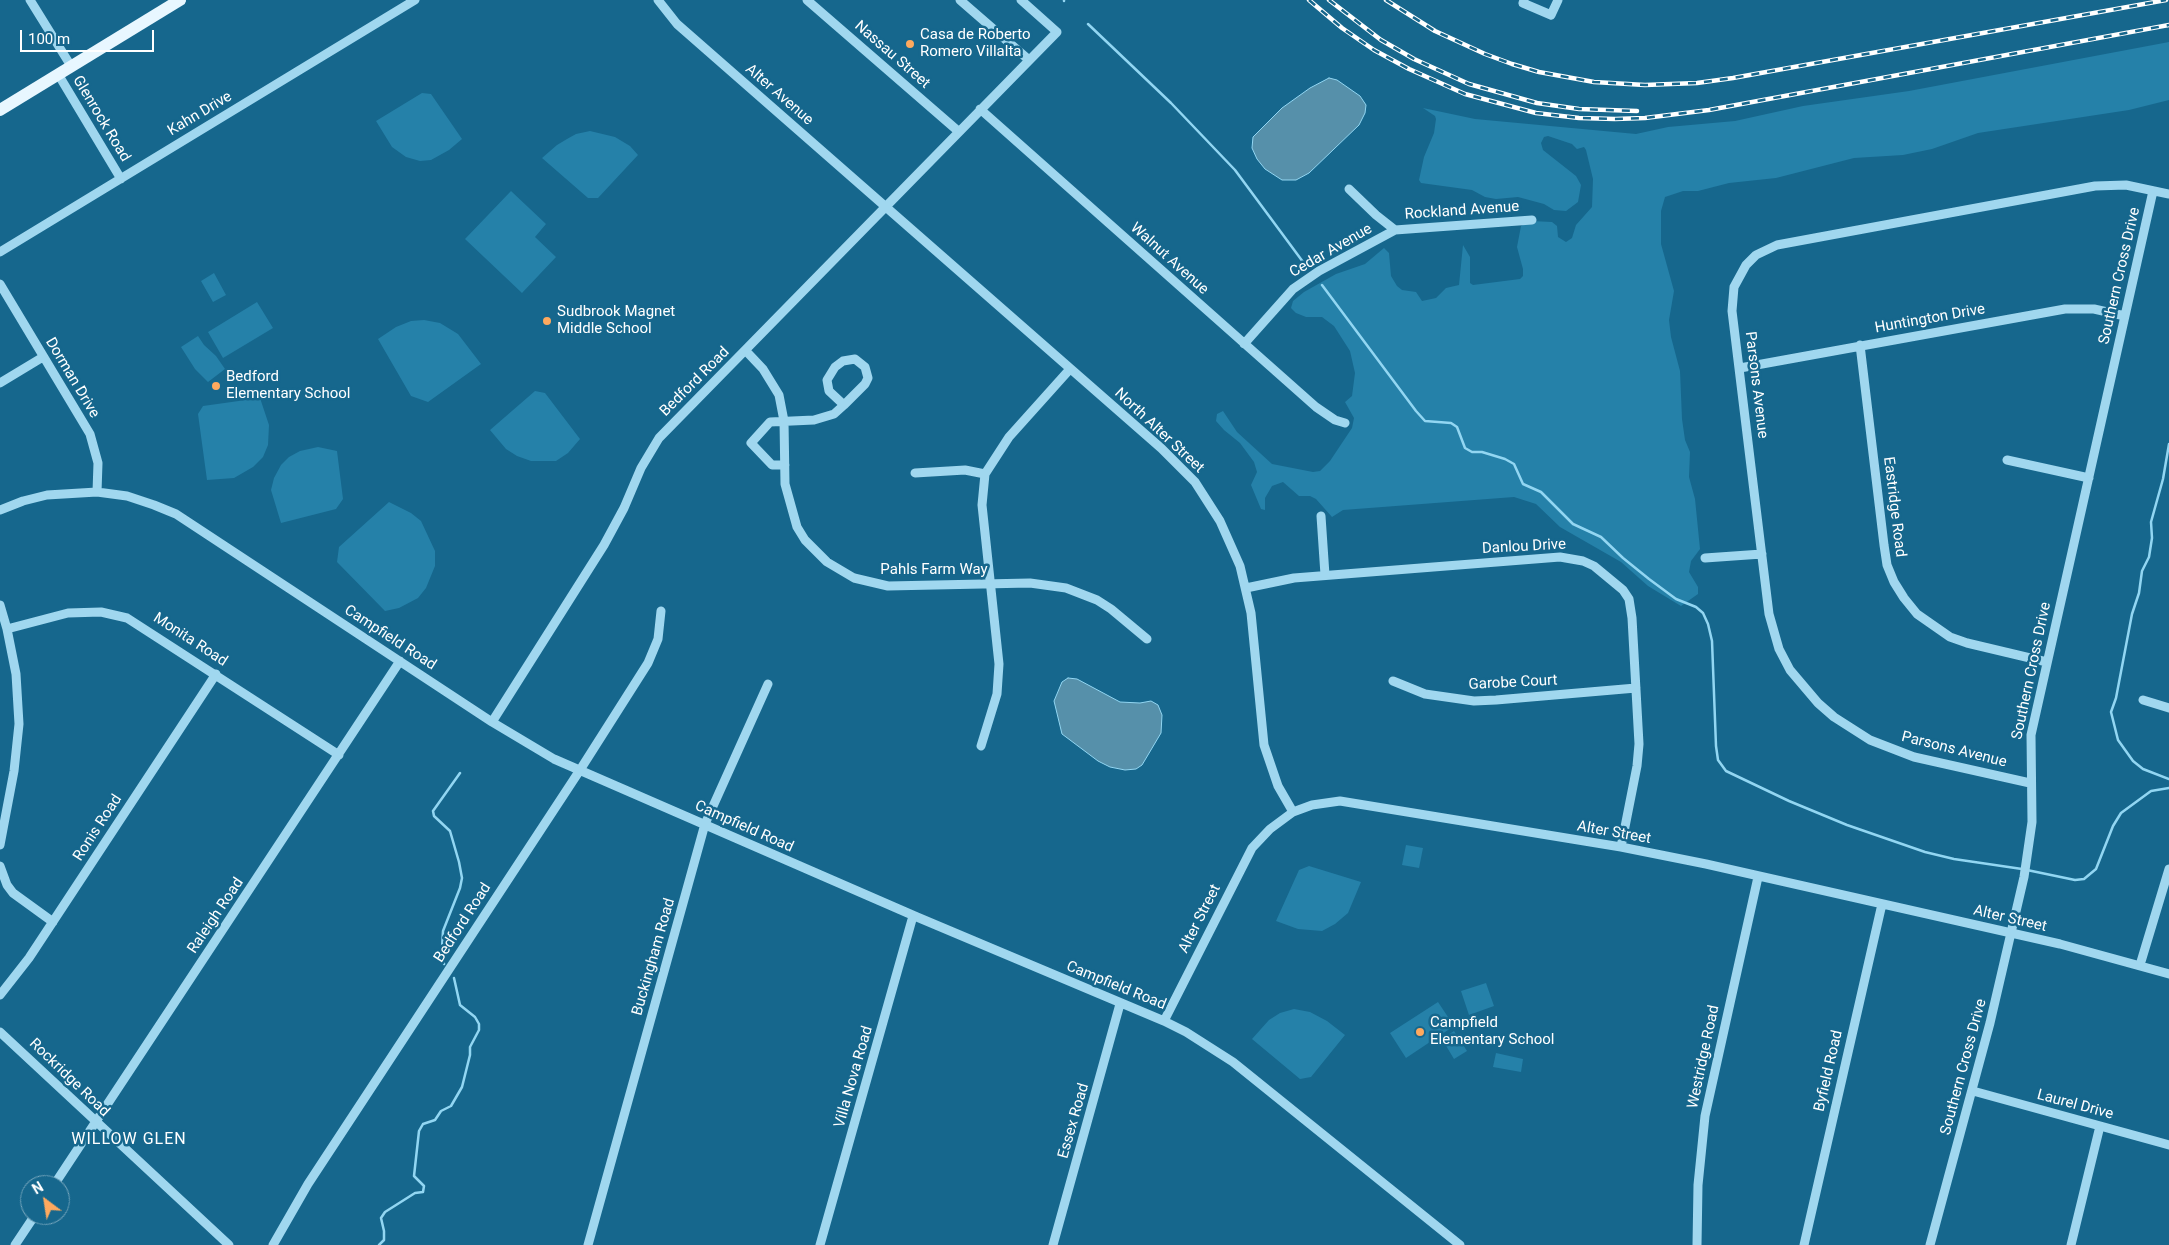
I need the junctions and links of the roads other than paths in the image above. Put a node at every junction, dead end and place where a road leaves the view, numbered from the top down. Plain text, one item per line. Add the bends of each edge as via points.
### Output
1 (30, 0) edge
2 (180, 0) edge
3 (415, 0) edge
4 (658, 0) edge
5 (807, 0) edge
6 (960, 0) edge
7 (1021, 0) edge
8 (1524, 0) edge
9 (1558, 0) edge
10 (1029, 60) junction
11 (71, 66) junction
12 (58, 74) junction
13 (980, 109) junction
14 (0, 110) edge
15 (958, 131) junction
16 (121, 179) junction
17 (1349, 189) dead end
18 (2153, 190) junction
19 (2169, 194) edge
20 (887, 207) junction
21 (1532, 220) dead end
22 (1395, 230) junction
23 (0, 252) edge
24 (0, 284) edge
25 (2125, 316) junction
26 (1244, 344) junction
27 (1860, 345) junction
28 (746, 350) junction
29 (44, 357) junction
30 (1740, 368) junction
31 (1070, 369) junction
32 (0, 383) edge
33 (844, 405) junction
34 (784, 421) junction
35 (1345, 423) dead end
36 (2007, 460) dead end
37 (785, 465) junction
38 (914, 472) dead end
39 (985, 474) junction
40 (2089, 478) junction
41 (97, 492) junction
42 (0, 510) edge
43 (1321, 516) dead end
44 (1762, 554) junction
45 (1705, 558) dead end
46 (1325, 575) junction
47 (992, 583) junction
48 (1246, 588) junction
49 (0, 605) edge
50 (661, 611) dead end
51 (8, 629) junction
52 (1147, 639) dead end
53 (400, 661) junction
54 (2047, 662) junction
55 (216, 674) junction
56 (1393, 681) dead end
57 (768, 684) dead end
58 (1636, 688) junction
59 (2143, 700) dead end
60 (2169, 708) edge
61 (492, 722) junction
62 (981, 746) dead end
63 (339, 755) junction
64 (580, 770) junction
65 (2030, 783) junction
66 (1293, 812) junction
67 (706, 824) junction
68 (0, 845) edge
69 (1621, 847) junction
70 (0, 866) edge
71 (2169, 869) edge
72 (1758, 877) junction
73 (1882, 904) junction
74 (913, 916) junction
75 (53, 922) junction
76 (2010, 933) junction
77 (2140, 965) junction
78 (2169, 974) edge
79 (0, 995) edge
80 (1120, 1004) junction
81 (1164, 1021) junction
82 (0, 1032) edge
83 (1973, 1091) junction
84 (95, 1122) junction
85 (2100, 1126) junction
86 (2169, 1145) edge
87 (61, 1175) edge
88 (28, 1225) edge
89 (15, 1245) edge
90 (229, 1245) edge
91 (273, 1245) edge
92 (588, 1245) edge
93 (820, 1245) edge
94 (1053, 1245) edge
95 (1460, 1245) edge
96 (1698, 1245) edge
97 (1804, 1245) edge
98 (1930, 1245) edge
99 (2072, 1245) edge

1 - 11 street, Glenrock Road
2 - 11 main road
3 - 16 street, Kahn Drive
4 - 20 street, Alter Avenue via 677,24
5 - 15 street, Nassau Street
6 - 10 street
7 - 10 street, Bedford Road via 1058,32
8 - 9 street via 1523,3 1551,15
10 - 13 street, Bedford Road
11 - 12 main road
12 - 14 main road
12 - 16 street, Glenrock Road
13 - 15 street, Bedford Road
13 - 26 street, Walnut Avenue
15 - 20 street, Bedford Road
16 - 23 street, Kahn Drive
17 - 22 street, Rockland Avenue
18 - 19 street, Parsons Avenue
18 - 25 street, Southern Cross Drive
18 - 30 street, Parsons Avenue via 2126,185 2095,186 1767,248 1746,265 1734,287 1732,311
20 - 28 street, Bedford Road
20 - 31 street, North Alter Street
21 - 22 street, Rockland Avenue
22 - 26 street, Cedar Avenue via 1298,285
24 - 29 street, Dorman Drive
25 - 27 street, Huntington Drive via 2094,309 2065,308
25 - 40 street, Southern Cross Drive
26 - 35 street, Walnut Avenue via 1316,407
27 - 30 street, Huntington Drive
27 - 54 street, Eastridge Road via 1884,545 1894,582 1917,614 1950,637
28 - 34 street, Pahls Farm Way via 779,395
28 - 61 street, Bedford Road via 685,410 648,453 604,545
29 - 32 street
29 - 41 street, Dorman Drive via 94,443 98,463
30 - 44 street, Parsons Avenue
31 - 39 street via 1009,437
31 - 48 street, North Alter Street via 1195,482 1231,543
33 - 33 street via 828,390 827,380 842,361 855,359 865,366 868,378
33 - 34 street via 826,418
34 - 37 street, Pahls Farm Way
34 - 37 street via 770,422 751,443 772,465
36 - 40 street
37 - 47 street, Pahls Farm Way via 787,496 797,527 815,551 840,571 863,581 888,586
38 - 39 street via 965,470
39 - 47 street via 982,505
40 - 54 street, Southern Cross Drive
41 - 42 street, Campfield Road via 46,495
41 - 53 street, Campfield Road via 127,496 176,514
43 - 46 street
44 - 45 street
44 - 65 street, Parsons Avenue via 1768,614 1779,649 1790,670 1834,716 1870,740 1914,757
46 - 48 street, Danlou Drive
46 - 58 street, Danlou Drive via 1560,557 1584,561 1616,583 1628,599
47 - 52 street, Pahls Farm Way via 1030,583 1066,588 1111,609
47 - 62 street via 999,678
48 - 66 street, North Alter Street via 1264,745 1278,786
49 - 51 street
50 - 64 street, Bedford Road via 661,627 654,651
51 - 55 street, Monita Road via 68,613 115,614 141,625
51 - 68 street via 16,674 19,724
53 - 61 street, Campfield Road
53 - 63 street, Raleigh Road
54 - 65 street, Southern Cross Drive via 2031,734
55 - 63 street, Monita Road
55 - 75 street, Ronis Road
56 - 58 street, Garobe Court via 1425,694 1474,701
57 - 67 street, Buckingham Road
58 - 69 street, Danlou Drive via 1637,766
59 - 60 street
61 - 64 street, Campfield Road via 539,751
63 - 84 street, Raleigh Road
64 - 67 street, Campfield Road
64 - 91 street, Bedford Road via 308,1184
65 - 76 street, Southern Cross Drive via 2032,822 2028,856
66 - 69 street, Alter Street via 1324,802 1357,802
66 - 81 street, Alter Street via 1252,848
67 - 74 street, Campfield Road
67 - 92 street, Buckingham Road
69 - 72 street, Alter Street
70 - 75 street via 13,893
71 - 77 street
72 - 73 street, Alter Street
72 - 96 street, Westridge Road via 1705,1116 1698,1185
73 - 76 street, Alter Street
73 - 97 street, Byfield Road
74 - 80 street, Campfield Road
74 - 93 street, Villa Nova Road
75 - 79 street, Ronis Road
76 - 77 street, Alter Street
76 - 83 street, Southern Cross Drive
77 - 78 street, Alter Street
80 - 81 street, Campfield Road
80 - 94 street, Essex Road
81 - 95 street, Campfield Road via 1233,1062
82 - 84 street, Rockridge Road
83 - 85 street, Laurel Drive
83 - 98 street, Southern Cross Drive
84 - 87 street, Raleigh Road
84 - 90 street, Rockridge Road
85 - 86 street, Laurel Drive
85 - 99 street
88 - 89 street

